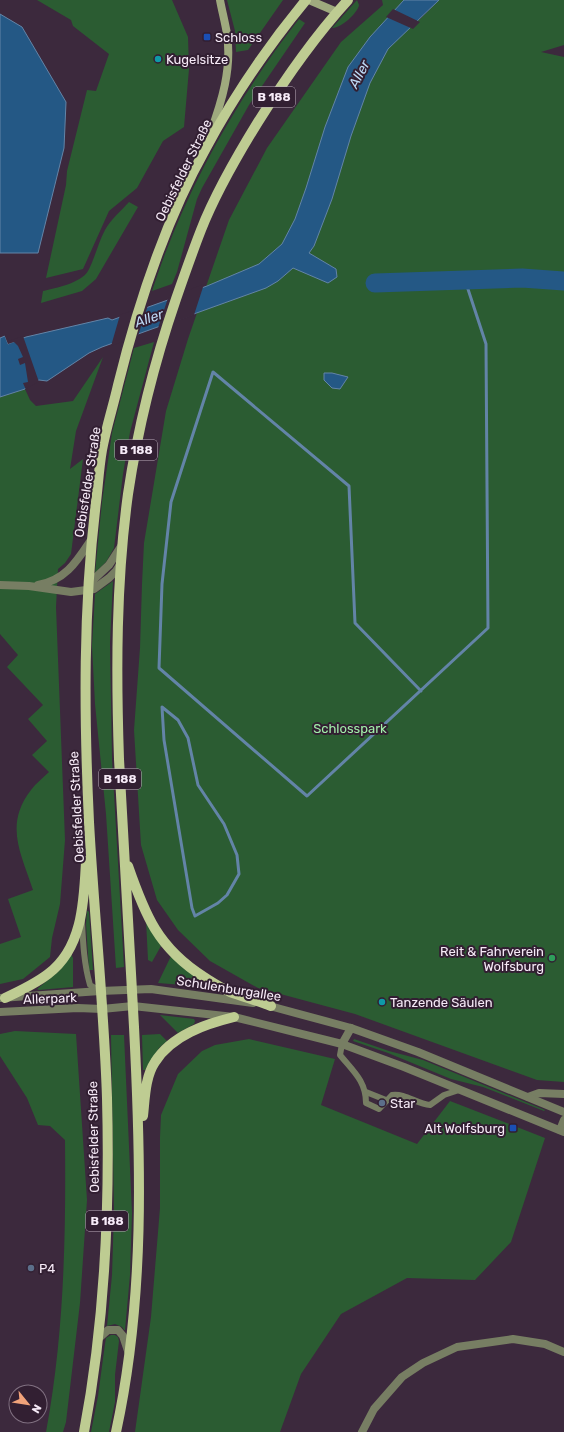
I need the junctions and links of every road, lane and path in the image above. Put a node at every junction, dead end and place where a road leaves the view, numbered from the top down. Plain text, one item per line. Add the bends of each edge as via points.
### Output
1 (220, 0) edge
2 (308, 0) edge
3 (327, 0) edge
4 (348, 0) edge
5 (337, 12) junction
6 (206, 148) junction
7 (91, 540) junction
8 (123, 543) junction
9 (121, 563) junction
10 (0, 585) edge
11 (29, 586) junction
12 (87, 589) junction
13 (89, 823) junction
14 (124, 855) junction
15 (82, 912) junction
16 (132, 989) junction
17 (100, 991) junction
18 (3, 998) edge
19 (133, 1006) junction
20 (271, 1006) junction
21 (102, 1009) junction
22 (0, 1012) edge
23 (234, 1017) junction
24 (351, 1028) junction
25 (342, 1044) junction
26 (459, 1090) junction
27 (366, 1092) junction
28 (564, 1094) edge
29 (528, 1097) junction
30 (386, 1100) junction
31 (564, 1112) edge
32 (564, 1120) edge
33 (562, 1131) edge
34 (139, 1138) junction
35 (99, 1338) junction
36 (564, 1352) edge
37 (129, 1356) junction
38 (84, 1432) edge
39 (116, 1432) edge
40 (362, 1432) edge

1 - 6 main road via 227,34 226,82
2 - 5 main road
2 - 6 main road, Oebisfelder Straße / B 188 via 250,74
3 - 5 main road
4 - 5 main road, B 188
5 - 8 main road, B 188 via 288,75 220,188 202,228 162,339 151,380 139,432
6 - 7 main road, Oebisfelder Straße / B 188 via 165,237 126,351 102,450
7 - 11 street via 73,567 48,583
7 - 12 main road, Oebisfelder Straße / B 188
8 - 9 main road, B 188
8 - 12 street via 109,565
9 - 12 street via 109,578 94,589
9 - 14 main road, B 188 via 117,703
10 - 11 street
11 - 12 street via 72,592
12 - 13 main road, Oebisfelder Straße / B 188 via 85,716
13 - 15 main road
13 - 17 main road, Oebisfelder Straße / B 188
14 - 16 main road, B 188
14 - 20 main road via 150,921 167,947 190,968 211,982 230,992
15 - 17 lane via 87,973 90,985
15 - 18 main road via 70,947 56,967 30,986
16 - 17 street, Schulenburgallee
16 - 19 main road, B 188
16 - 20 street, Schulenburgallee via 175,991
17 - 18 street, Allerpark
17 - 21 main road, B 188
19 - 21 street
19 - 23 street
19 - 34 main road, B 188
20 - 24 street, Schulenburgallee
21 - 22 street, Allerpark
21 - 35 main road, Oebisfelder Straße / B 188 via 107,1099 107,1210 105,1275
23 - 25 street
23 - 34 main road via 185,1034 169,1046 155,1062 148,1080
24 - 25 street
24 - 29 street, Schulenburgallee
25 - 26 street
25 - 27 lane via 340,1055 361,1080
26 - 30 lane via 444,1095 430,1105 399,1094 392,1095
26 - 33 street
27 - 30 lane
27 - 30 lane via 366,1104 379,1109
28 - 29 street via 538,1093
29 - 31 street, Schulenburgallee
32 - 33 street
34 - 37 main road, B 188 via 137,1277
35 - 37 street via 108,1330 118,1330 123,1336
35 - 38 main road, Oebisfelder Straße / B 188
36 - 40 street via 545,1344 513,1339 457,1347 423,1363 402,1377 374,1409
37 - 39 main road, B 188

